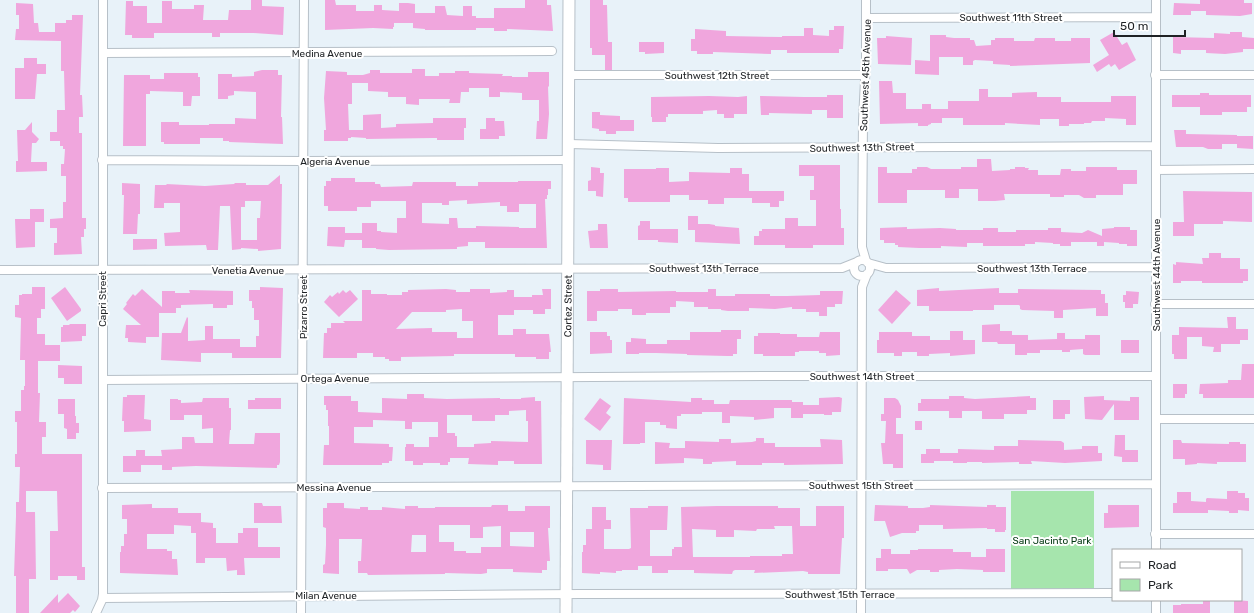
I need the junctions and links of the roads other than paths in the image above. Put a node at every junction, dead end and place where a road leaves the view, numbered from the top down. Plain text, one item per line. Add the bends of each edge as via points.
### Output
1 (103, 0) edge
2 (304, 0) edge
3 (569, 0) edge
4 (866, 0) edge
5 (1156, 0) edge
6 (1156, 17) junction
7 (866, 18) junction
8 (552, 51) dead end
9 (102, 53) junction
10 (304, 53) junction
11 (569, 75) junction
12 (864, 75) junction
13 (1155, 75) junction
14 (1254, 75) edge
15 (569, 144) junction
16 (1155, 146) junction
17 (863, 148) junction
18 (102, 160) junction
19 (568, 160) junction
20 (304, 161) junction
21 (1254, 169) edge
22 (1156, 170) junction
23 (862, 262) junction
24 (567, 268) junction
25 (842, 268) junction
26 (886, 268) junction
27 (1156, 268) junction
28 (0, 270) edge
29 (102, 270) junction
30 (303, 270) junction
31 (856, 272) junction
32 (867, 273) junction
33 (862, 287) junction
34 (1155, 304) junction
35 (1254, 304) edge
36 (861, 376) junction
37 (1156, 376) junction
38 (567, 377) junction
39 (302, 378) junction
40 (102, 380) junction
41 (1156, 419) junction
42 (1254, 419) edge
43 (1156, 484) junction
44 (566, 485) junction
45 (860, 485) junction
46 (302, 487) junction
47 (102, 488) junction
48 (1156, 534) junction
49 (1254, 534) edge
50 (1156, 549) edge
51 (1112, 593) edge
52 (566, 594) junction
53 (861, 594) junction
54 (302, 596) junction
55 (103, 598) junction
56 (1156, 601) edge
57 (96, 613) edge
58 (301, 613) edge
59 (566, 613) edge
60 (861, 613) edge
61 (1156, 613) edge

1 - 9 street, Capri Street
2 - 10 street, Pizarro Street
3 - 11 street, Cortez Street
4 - 7 street, Southwest 45th Avenue
5 - 6 street, Southwest 44th Avenue
6 - 7 street, Southwest 11th Street
6 - 13 street, Southwest 44th Avenue
7 - 12 street, Southwest 45th Avenue
8 - 10 street, Medina Avenue
9 - 10 street, Medina Avenue
9 - 18 street, Capri Street
10 - 20 street, Pizarro Street
11 - 12 street, Southwest 12th Street
11 - 15 street, Cortez Street
12 - 17 street, Southwest 45th Avenue
13 - 14 street
13 - 16 street, Southwest 44th Avenue
15 - 17 street, Southwest 13th Street
15 - 19 street, Cortez Street
16 - 17 street, Southwest 13th Street
16 - 22 street, Southwest 44th Avenue
17 - 23 street, Southwest 45th Avenue
18 - 20 street, Algeria Avenue
18 - 29 street, Capri Street
19 - 20 street, Algeria Avenue
19 - 24 street, Cortez Street
20 - 30 street, Pizarro Street
21 - 22 street
22 - 27 street, Southwest 44th Avenue
23 - 25 street, Southwest 13th Terrace
23 - 26 street, Southwest 13th Terrace
23 - 31 street via 854,268
23 - 32 street via 869,267
24 - 25 street, Southwest 13th Terrace
24 - 30 street, Venetia Avenue
24 - 38 street, Cortez Street
25 - 31 street, Southwest 13th Terrace
26 - 27 street, Southwest 13th Terrace
26 - 32 street, Southwest 13th Terrace
27 - 34 street, Southwest 44th Avenue
28 - 29 street, Venetia Avenue
29 - 30 street, Venetia Avenue
29 - 40 street, Capri Street
30 - 39 street, Pizarro Street
31 - 32 street via 861,275
31 - 33 street
32 - 33 street
33 - 36 street
34 - 35 street
34 - 37 street, Southwest 44th Avenue
36 - 37 street, Southwest 14th Street
36 - 38 street, Southwest 14th Street
36 - 45 street
37 - 41 street, Southwest 44th Avenue
38 - 39 street, Ortega Avenue
38 - 44 street, Cortez Street
39 - 40 street, Ortega Avenue
39 - 46 street, Pizarro Street
40 - 47 street, Capri Street
41 - 42 street
41 - 43 street, Southwest 44th Avenue
43 - 45 street, Southwest 15th Street
43 - 48 street, Southwest 44th Avenue
44 - 45 street, Southwest 15th Street
44 - 46 street, Messina Avenue
44 - 52 street, Cortez Street
45 - 53 street
46 - 47 street, Messina Avenue
46 - 54 street, Pizarro Street
47 - 55 street, Capri Street
48 - 49 street
48 - 50 street, Southwest 44th Avenue
51 - 53 street, Southwest 15th Terrace
52 - 53 street, Southwest 15th Terrace
52 - 54 street, Milan Avenue
52 - 59 street, Cortez Street
53 - 60 street
54 - 55 street, Milan Avenue
54 - 58 street, Pizarro Street
55 - 57 street
56 - 61 street

